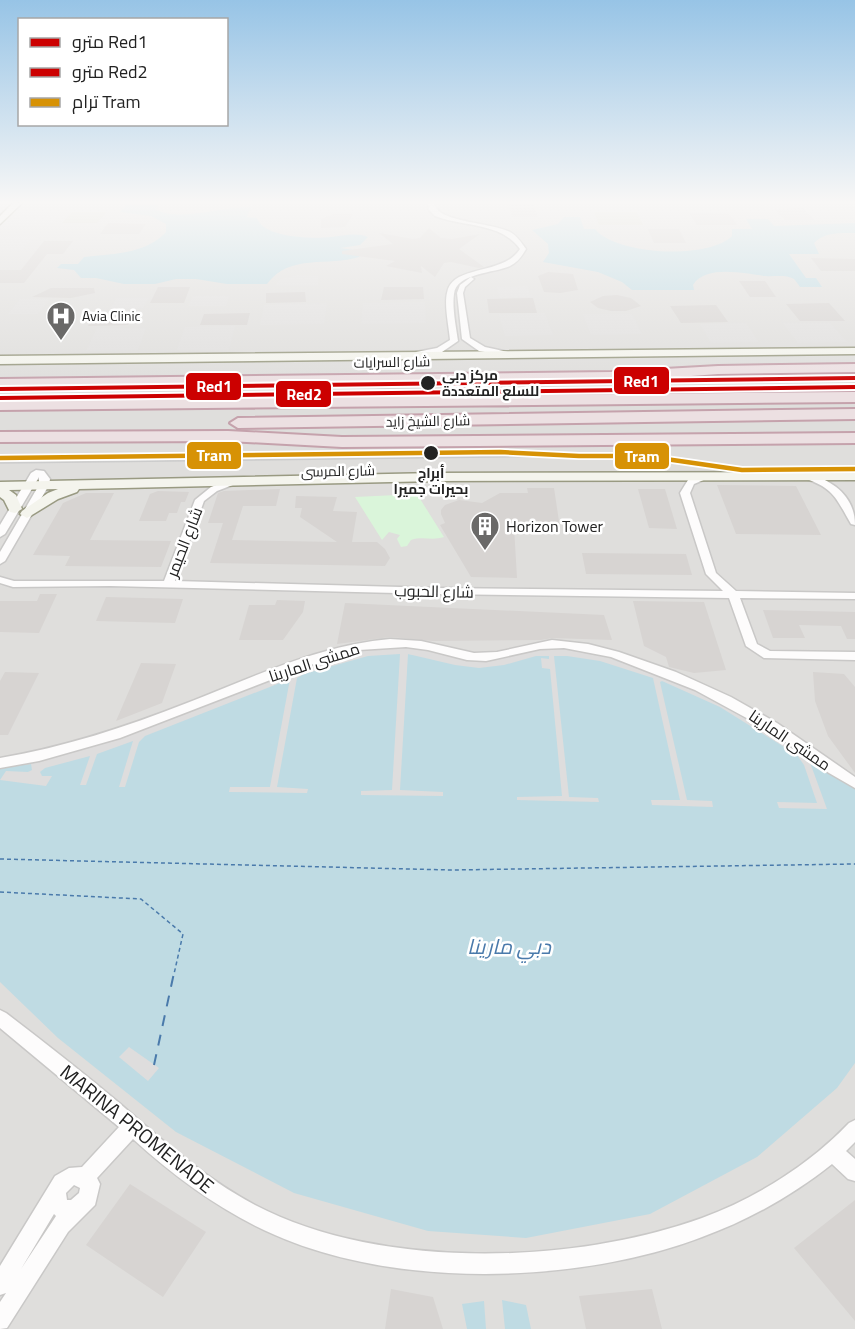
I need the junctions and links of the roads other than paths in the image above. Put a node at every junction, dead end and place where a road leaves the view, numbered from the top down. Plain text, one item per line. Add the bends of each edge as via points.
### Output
1 (501, 265) edge
2 (514, 265) edge
3 (452, 344) junction
4 (470, 344) junction
5 (855, 351) edge
6 (512, 355) junction
7 (784, 356) junction
8 (392, 357) junction
9 (855, 357) edge
10 (2, 360) edge
11 (343, 360) junction
12 (855, 368) edge
13 (0, 384) edge
14 (855, 384) edge
15 (855, 397) edge
16 (0, 405) edge
17 (118, 405) junction
18 (855, 414) edge
19 (545, 420) junction
20 (0, 425) edge
21 (855, 427) edge
22 (739, 428) junction
23 (0, 437) edge
24 (855, 438) edge
25 (482, 440) junction
26 (855, 465) edge
27 (0, 474) edge
28 (703, 477) junction
29 (809, 477) junction
30 (855, 478) edge
31 (38, 479) junction
32 (239, 480) junction
33 (182, 482) junction
34 (94, 484) junction
35 (0, 486) edge
36 (0, 491) edge
37 (200, 500) junction
38 (21, 512) junction
39 (855, 522) edge
40 (0, 534) edge
41 (0, 561) edge
42 (0, 580) edge
43 (13, 584) junction
44 (168, 585) junction
45 (0, 588) edge
46 (733, 594) junction
47 (855, 596) edge
48 (855, 656) edge
49 (0, 763) edge
50 (855, 783) edge
51 (0, 1018) edge
52 (132, 1127) junction
53 (855, 1129) edge
54 (832, 1151) junction
55 (855, 1172) edge
56 (85, 1177) junction
57 (56, 1195) junction
58 (75, 1209) junction
59 (0, 1285) edge
60 (0, 1321) edge

1 - 3 street via 453,285
2 - 4 street via 462,286 460,297
3 - 4 street via 460,351
3 - 8 street via 433,352
4 - 6 street
5 - 7 main road, شارع السرايات
6 - 7 main road, شارع السرايات
6 - 8 main road, شارع السرايات
7 - 9 main road, شارع السرايات
7 - 11 main road, شارع السرايات
8 - 11 main road, شارع السرايات
10 - 11 main road, شارع السرايات
10 - 11 main road, شارع السرايات
12 - 13 highway via 718,370 611,377
14 - 17 highway via 248,394 169,397
15 - 17 highway, شارع الشيخ زايد
16 - 17 highway, شارع الشيخ زايد
18 - 19 highway, شارع الشيخ زايد
19 - 20 highway, شارع الشيخ زايد
19 - 22 highway via 595,426
21 - 22 highway
22 - 25 highway
23 - 25 highway
24 - 25 highway
26 - 31 main road, شارع المرسى
27 - 31 main road, شارع المرسى
28 - 29 main road, شارع المرسى
28 - 32 main road, شارع المرسى
28 - 46 street via 690,483 686,493 711,574
29 - 30 main road, شارع المرسى
29 - 39 street via 836,489
31 - 34 main road, شارع المرسى
31 - 35 main road, شارع المرسى
31 - 38 street
32 - 33 main road, شارع المرسى
32 - 37 street, شارع الحيمر via 214,489
33 - 34 main road, شارع المرسى
33 - 37 street, شارع الحيمر via 195,490
34 - 38 main road via 58,493
36 - 38 main road
37 - 44 street, شارع الحيمر
38 - 40 street
38 - 41 street
42 - 43 street, شارع الحبوب
43 - 44 street, شارع الحبوب
43 - 45 street, شارع الحبوب
44 - 46 street, شارع الحبوب
46 - 47 street, شارع الحبوب
46 - 48 street via 752,646 758,651 768,655
49 - 50 street, ممشى المارينا via 72,748 132,729 297,664 367,645 416,644 478,658 546,643 625,659 715,694 772,726
51 - 52 street, MARINA PROMENADE
52 - 54 street, MARINA PROMENADE via 186,1174 286,1230 365,1253 448,1264 570,1259 647,1246 717,1223 749,1207
52 - 56 street
53 - 54 street, MARINA PROMENADE
54 - 55 street
56 - 57 street via 67,1178
56 - 58 street via 90,1193 85,1203
57 - 58 street via 58,1206 69,1211
57 - 59 street
58 - 60 street

